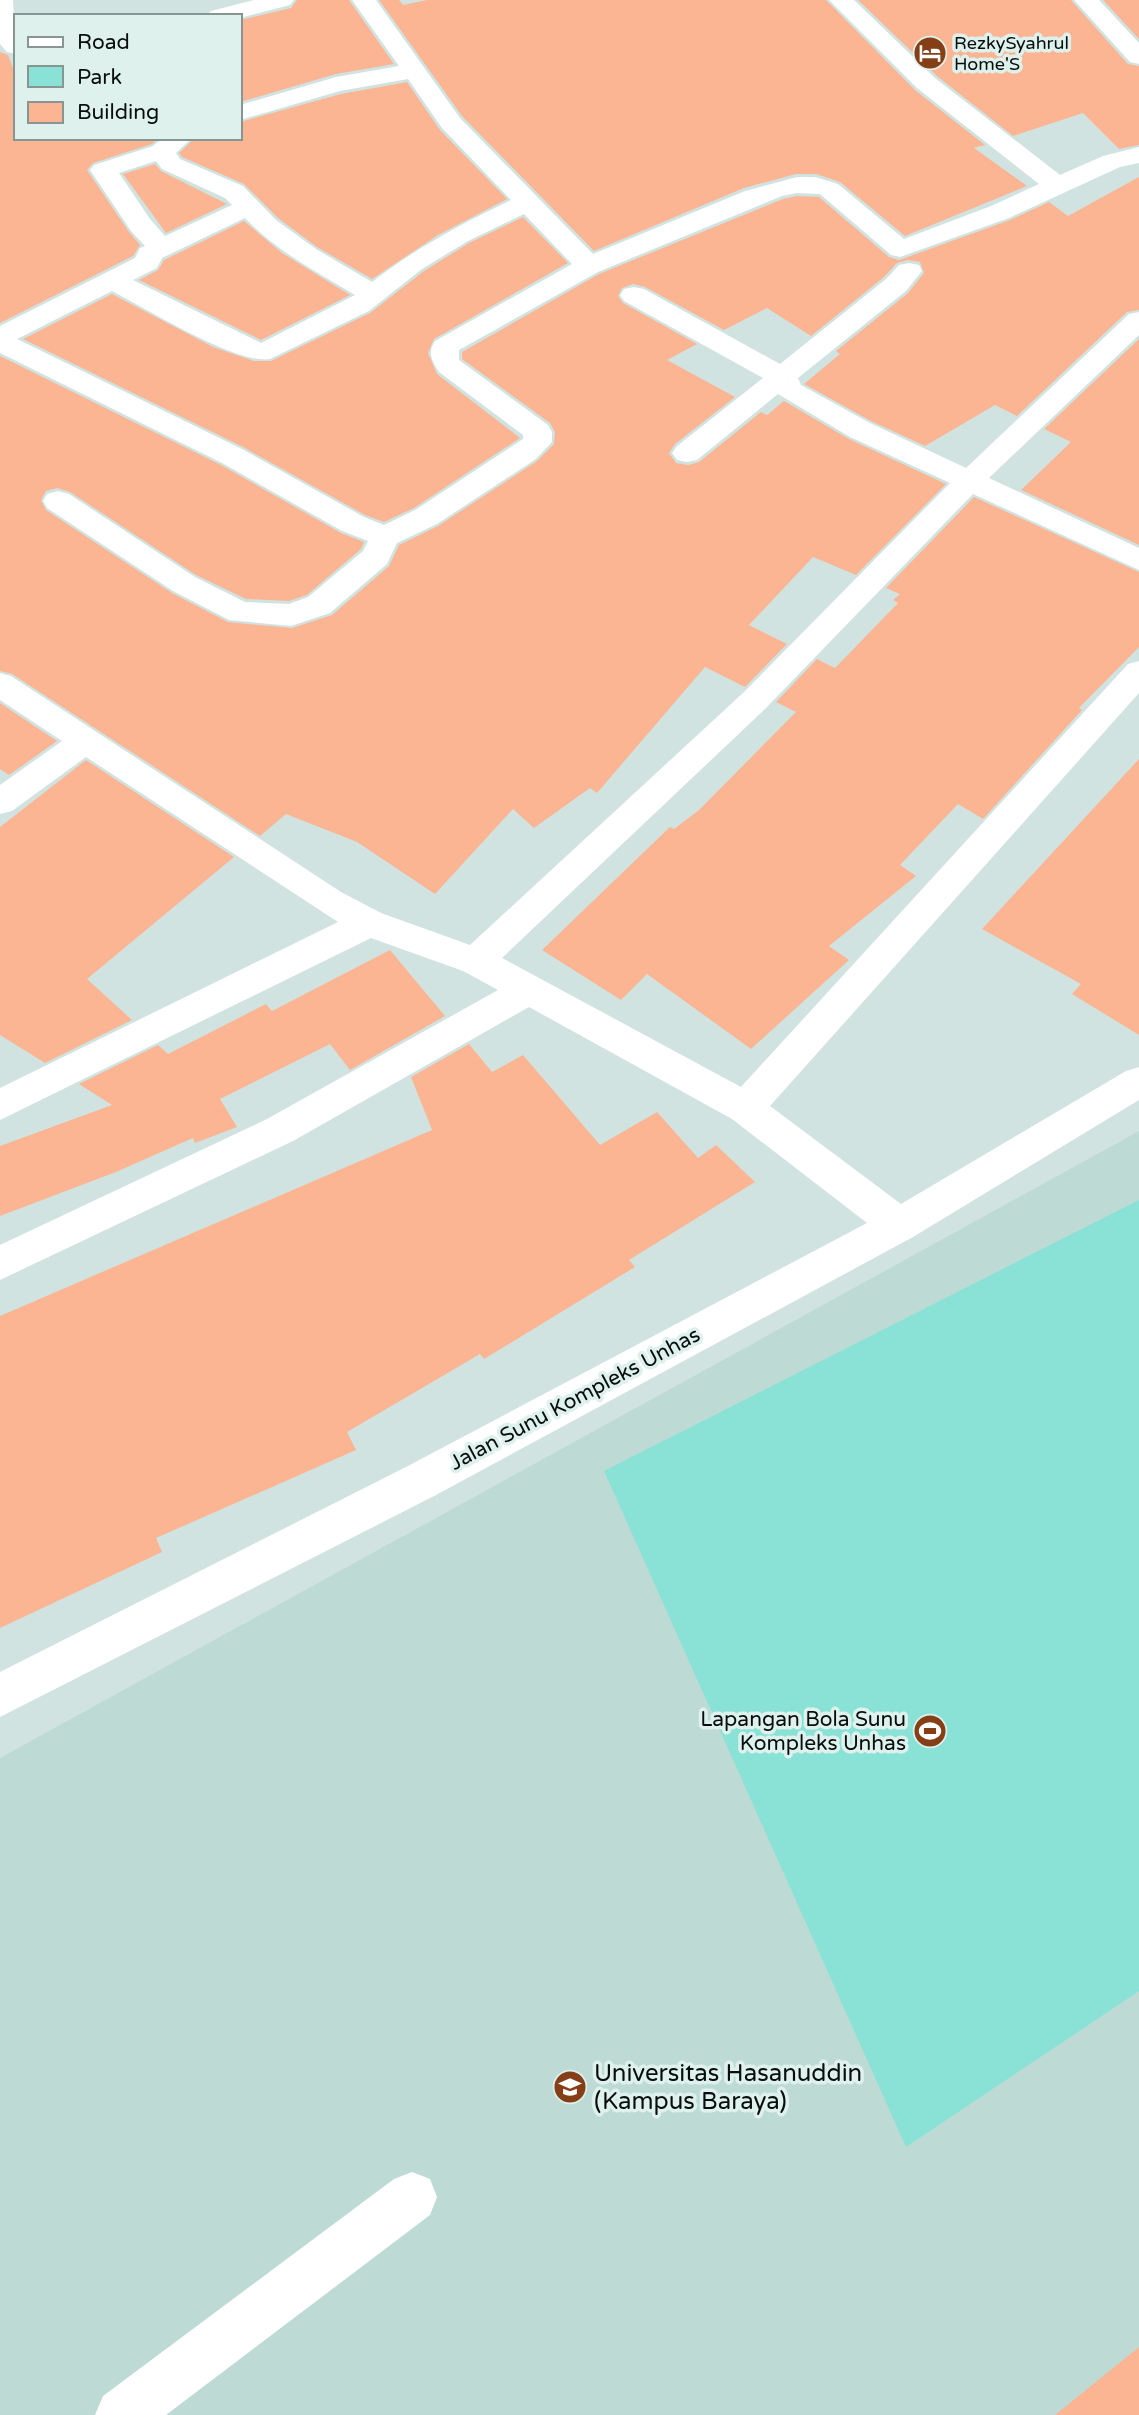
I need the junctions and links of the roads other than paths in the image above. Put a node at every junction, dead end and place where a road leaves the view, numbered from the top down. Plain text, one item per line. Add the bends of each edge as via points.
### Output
1 (1, 0) edge
2 (282, 0) edge
3 (364, 0) edge
4 (841, 0) edge
5 (1086, 0) edge
6 (227, 14) edge
7 (14, 45) edge
8 (1139, 57) edge
9 (413, 71) junction
10 (242, 112) edge
11 (171, 145) edge
12 (1139, 155) edge
13 (1056, 185) junction
14 (527, 202) junction
15 (248, 207) junction
16 (161, 248) junction
17 (905, 260) junction
18 (589, 266) junction
19 (114, 281) junction
20 (373, 294) junction
21 (634, 295) dead end
22 (1139, 320) edge
23 (0, 340) edge
24 (783, 377) junction
25 (687, 453) dead end
26 (969, 481) junction
27 (58, 501) dead end
28 (385, 537) junction
29 (1139, 560) edge
30 (1139, 672) edge
31 (0, 684) edge
32 (83, 742) junction
33 (0, 802) edge
34 (369, 923) junction
35 (476, 961) junction
36 (528, 990) junction
37 (1139, 1082) edge
38 (0, 1105) edge
39 (745, 1108) junction
40 (899, 1225) junction
41 (0, 1263) edge
42 (0, 1695) edge
43 (412, 2197) dead end
44 (122, 2415) edge

1 - 7 street via 0,23
2 - 6 street
3 - 9 street
4 - 13 street via 926,83
5 - 8 street
9 - 10 street via 335,84
9 - 14 street via 451,123
11 - 15 street via 171,164 234,192
11 - 16 street via 103,170
12 - 13 street via 1111,161
13 - 17 street
14 - 18 street
14 - 20 street via 440,247
15 - 16 street
15 - 20 street via 307,255
16 - 19 street via 149,254 148,262
17 - 18 street via 829,189 808,183 737,203
17 - 24 street via 896,285
18 - 28 street via 445,348 449,366 538,432 537,442 426,517
19 - 20 street via 258,352 284,344
19 - 23 street
21 - 24 street
22 - 26 street
23 - 28 street
24 - 25 street
24 - 26 street via 790,391
26 - 29 street
26 - 35 street via 755,700
27 - 28 street via 184,584 240,612 291,615 319,606 376,558
30 - 39 street
31 - 32 street
32 - 33 street
32 - 34 street
34 - 35 street
34 - 38 street
35 - 36 street
36 - 39 street
36 - 41 street via 280,1130
37 - 40 street, Jalan Sunu Kompleks Unhas
39 - 40 street
40 - 42 street, Jalan Sunu Kompleks Unhas via 421,1481
43 - 44 street

